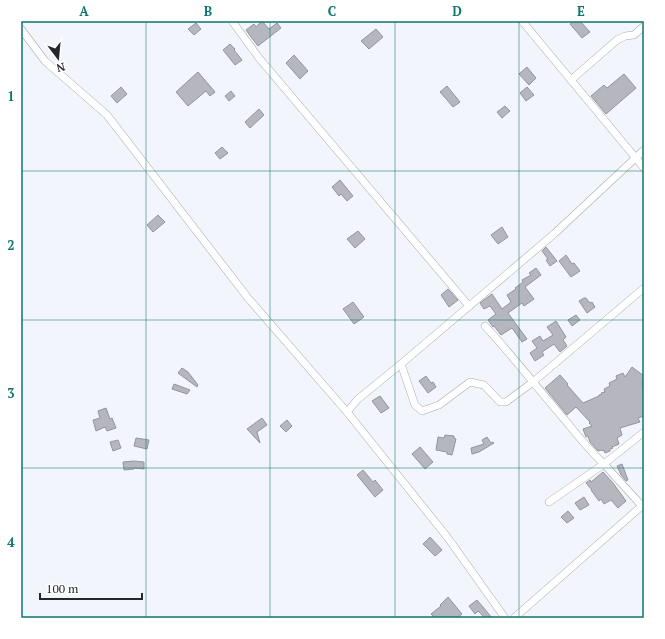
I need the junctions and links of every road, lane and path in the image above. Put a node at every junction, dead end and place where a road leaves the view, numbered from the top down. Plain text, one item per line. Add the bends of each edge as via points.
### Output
1 (232, 21) edge
2 (522, 21) edge
3 (644, 26) edge
4 (21, 29) edge
5 (571, 80) junction
6 (644, 150) edge
7 (635, 158) junction
8 (644, 168) edge
9 (644, 288) edge
10 (469, 306) junction
11 (485, 326) dead end
12 (401, 364) junction
13 (533, 382) junction
14 (347, 412) junction
15 (644, 432) edge
16 (604, 464) junction
17 (549, 502) dead end
18 (643, 505) edge
19 (505, 618) edge
20 (514, 618) edge

1 - 10 street via 260,58
2 - 5 street
3 - 5 street via 634,35 617,40
4 - 14 street via 44,61 107,115 248,298
5 - 7 street
6 - 7 street
7 - 8 street
7 - 10 street via 554,234
9 - 13 street
10 - 12 street
11 - 13 street
12 - 13 street via 414,405 422,411 439,405 470,382 484,385 500,402 506,402
12 - 14 street via 358,399
13 - 16 street
14 - 19 street via 448,538
15 - 16 street
16 - 17 street
16 - 18 street
18 - 20 street

